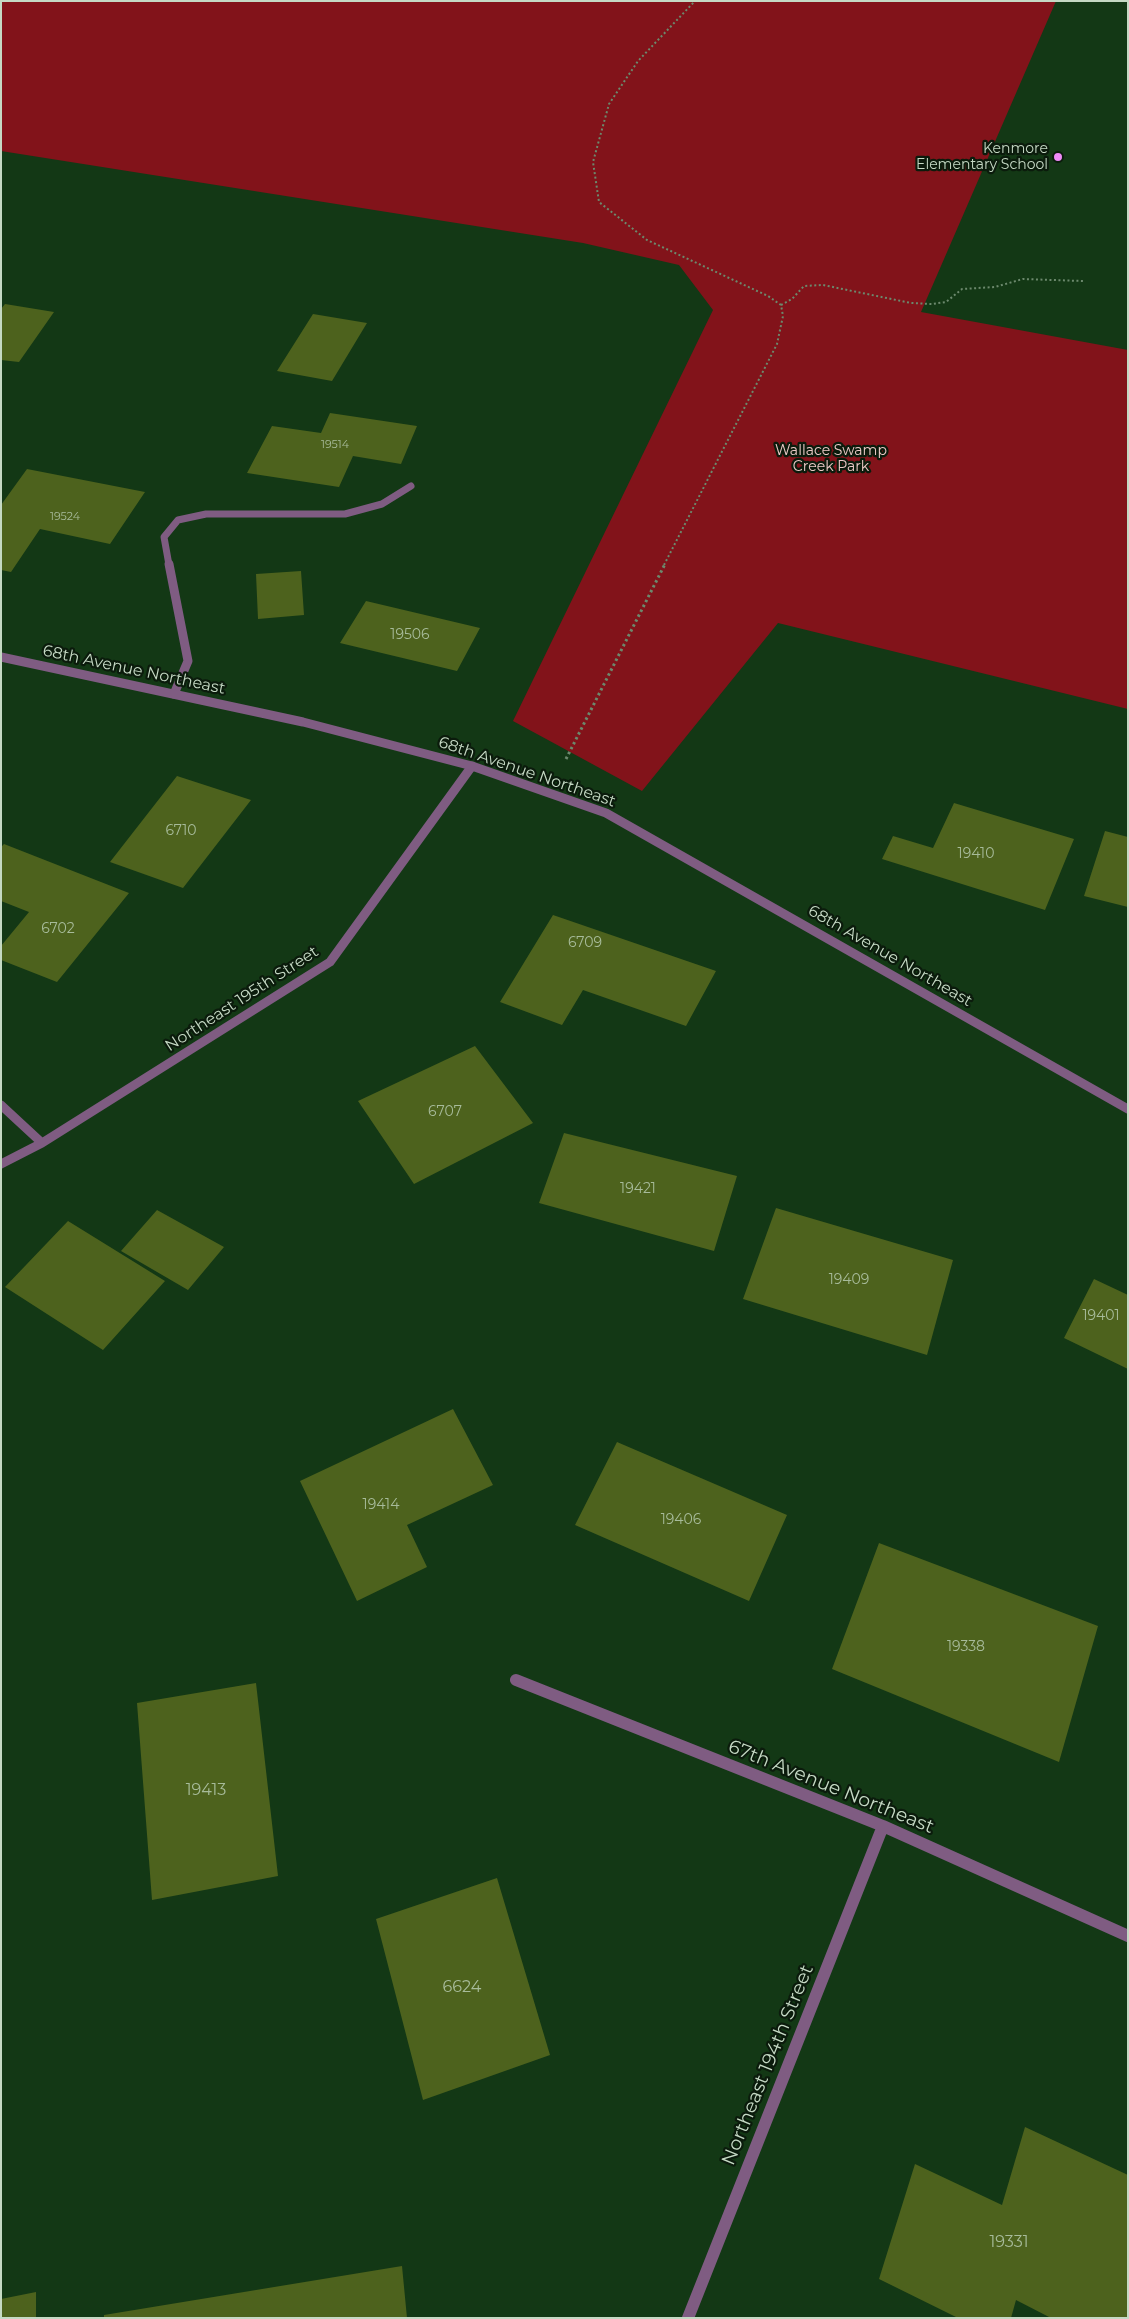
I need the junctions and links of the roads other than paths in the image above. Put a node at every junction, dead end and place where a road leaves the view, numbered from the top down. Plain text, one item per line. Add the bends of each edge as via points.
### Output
1 (412, 486) dead end
2 (1, 657) edge
3 (174, 694) junction
4 (472, 766) junction
5 (1, 1105) edge
6 (1128, 1109) edge
7 (42, 1142) junction
8 (1, 1164) edge
9 (516, 1680) dead end
10 (882, 1826) junction
11 (1128, 1936) edge
12 (688, 2318) edge

1 - 3 street via 382,504 345,514 206,514 178,520 164,537 188,661
2 - 3 street, 68th Avenue Northeast
3 - 4 street, 68th Avenue Northeast via 304,722
4 - 6 street, 68th Avenue Northeast via 606,813
4 - 7 street, Northeast 195th Street via 330,962
5 - 7 street
7 - 8 street, Northeast 195th Street
9 - 10 street, 67th Avenue Northeast
10 - 11 street, 67th Avenue Northeast
10 - 12 street, Northeast 194th Street

